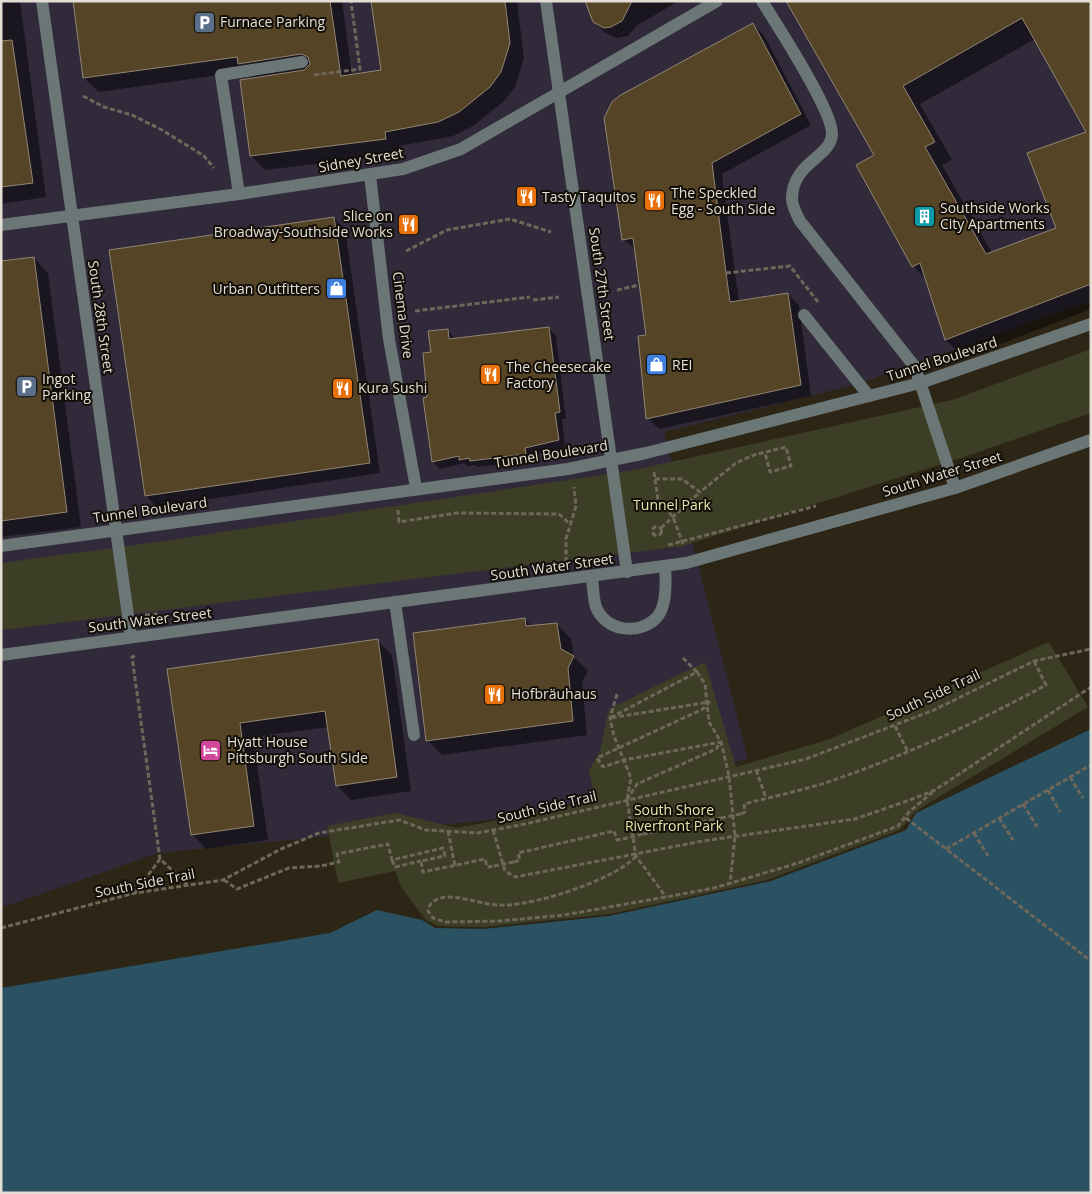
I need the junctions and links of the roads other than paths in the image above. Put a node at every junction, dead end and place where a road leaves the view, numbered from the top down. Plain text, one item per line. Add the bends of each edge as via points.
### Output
1 (42, 1) edge
2 (546, 1) edge
3 (717, 1) edge
4 (762, 1) edge
5 (302, 62) dead end
6 (560, 91) junction
7 (370, 175) junction
8 (239, 194) junction
9 (72, 216) junction
10 (1, 225) edge
11 (804, 315) dead end
12 (1091, 324) edge
13 (920, 383) junction
14 (870, 396) junction
15 (1091, 440) edge
16 (612, 460) junction
17 (416, 488) junction
18 (955, 488) junction
19 (116, 530) junction
20 (1, 546) edge
21 (665, 566) junction
22 (627, 572) junction
23 (592, 576) junction
24 (395, 602) junction
25 (131, 637) junction
26 (1, 655) edge
27 (414, 735) dead end

1 - 9 street, South 28th Street
2 - 6 street, South 27th Street
3 - 6 street, Sidney Street
4 - 13 street via 823,104 832,133 825,151 809,162 796,179 792,201 800,221 915,367
5 - 8 street via 221,75
6 - 7 street, Sidney Street via 461,149 403,169
6 - 16 street, South 27th Street
7 - 8 street, Sidney Street
7 - 17 street, Cinema Drive via 389,339
8 - 9 street, Sidney Street
9 - 10 street, Sidney Street
9 - 19 street, South 28th Street
11 - 14 street
12 - 13 street, Tunnel Boulevard
13 - 14 street, Tunnel Boulevard
13 - 18 street
14 - 16 street, Tunnel Boulevard
15 - 18 street, South Water Street
16 - 17 street, Tunnel Boulevard via 568,469
16 - 22 street, South 27th Street
17 - 19 street, Tunnel Boulevard
18 - 21 street, South Water Street via 686,563
19 - 20 street, Tunnel Boulevard
19 - 25 street, South 28th Street
21 - 22 street, South Water Street
21 - 23 street via 663,605 658,615 646,625 633,629 606,621 596,607
22 - 23 street, South Water Street
23 - 24 street, South Water Street
24 - 25 street, South Water Street
24 - 27 street
25 - 26 street, South Water Street

